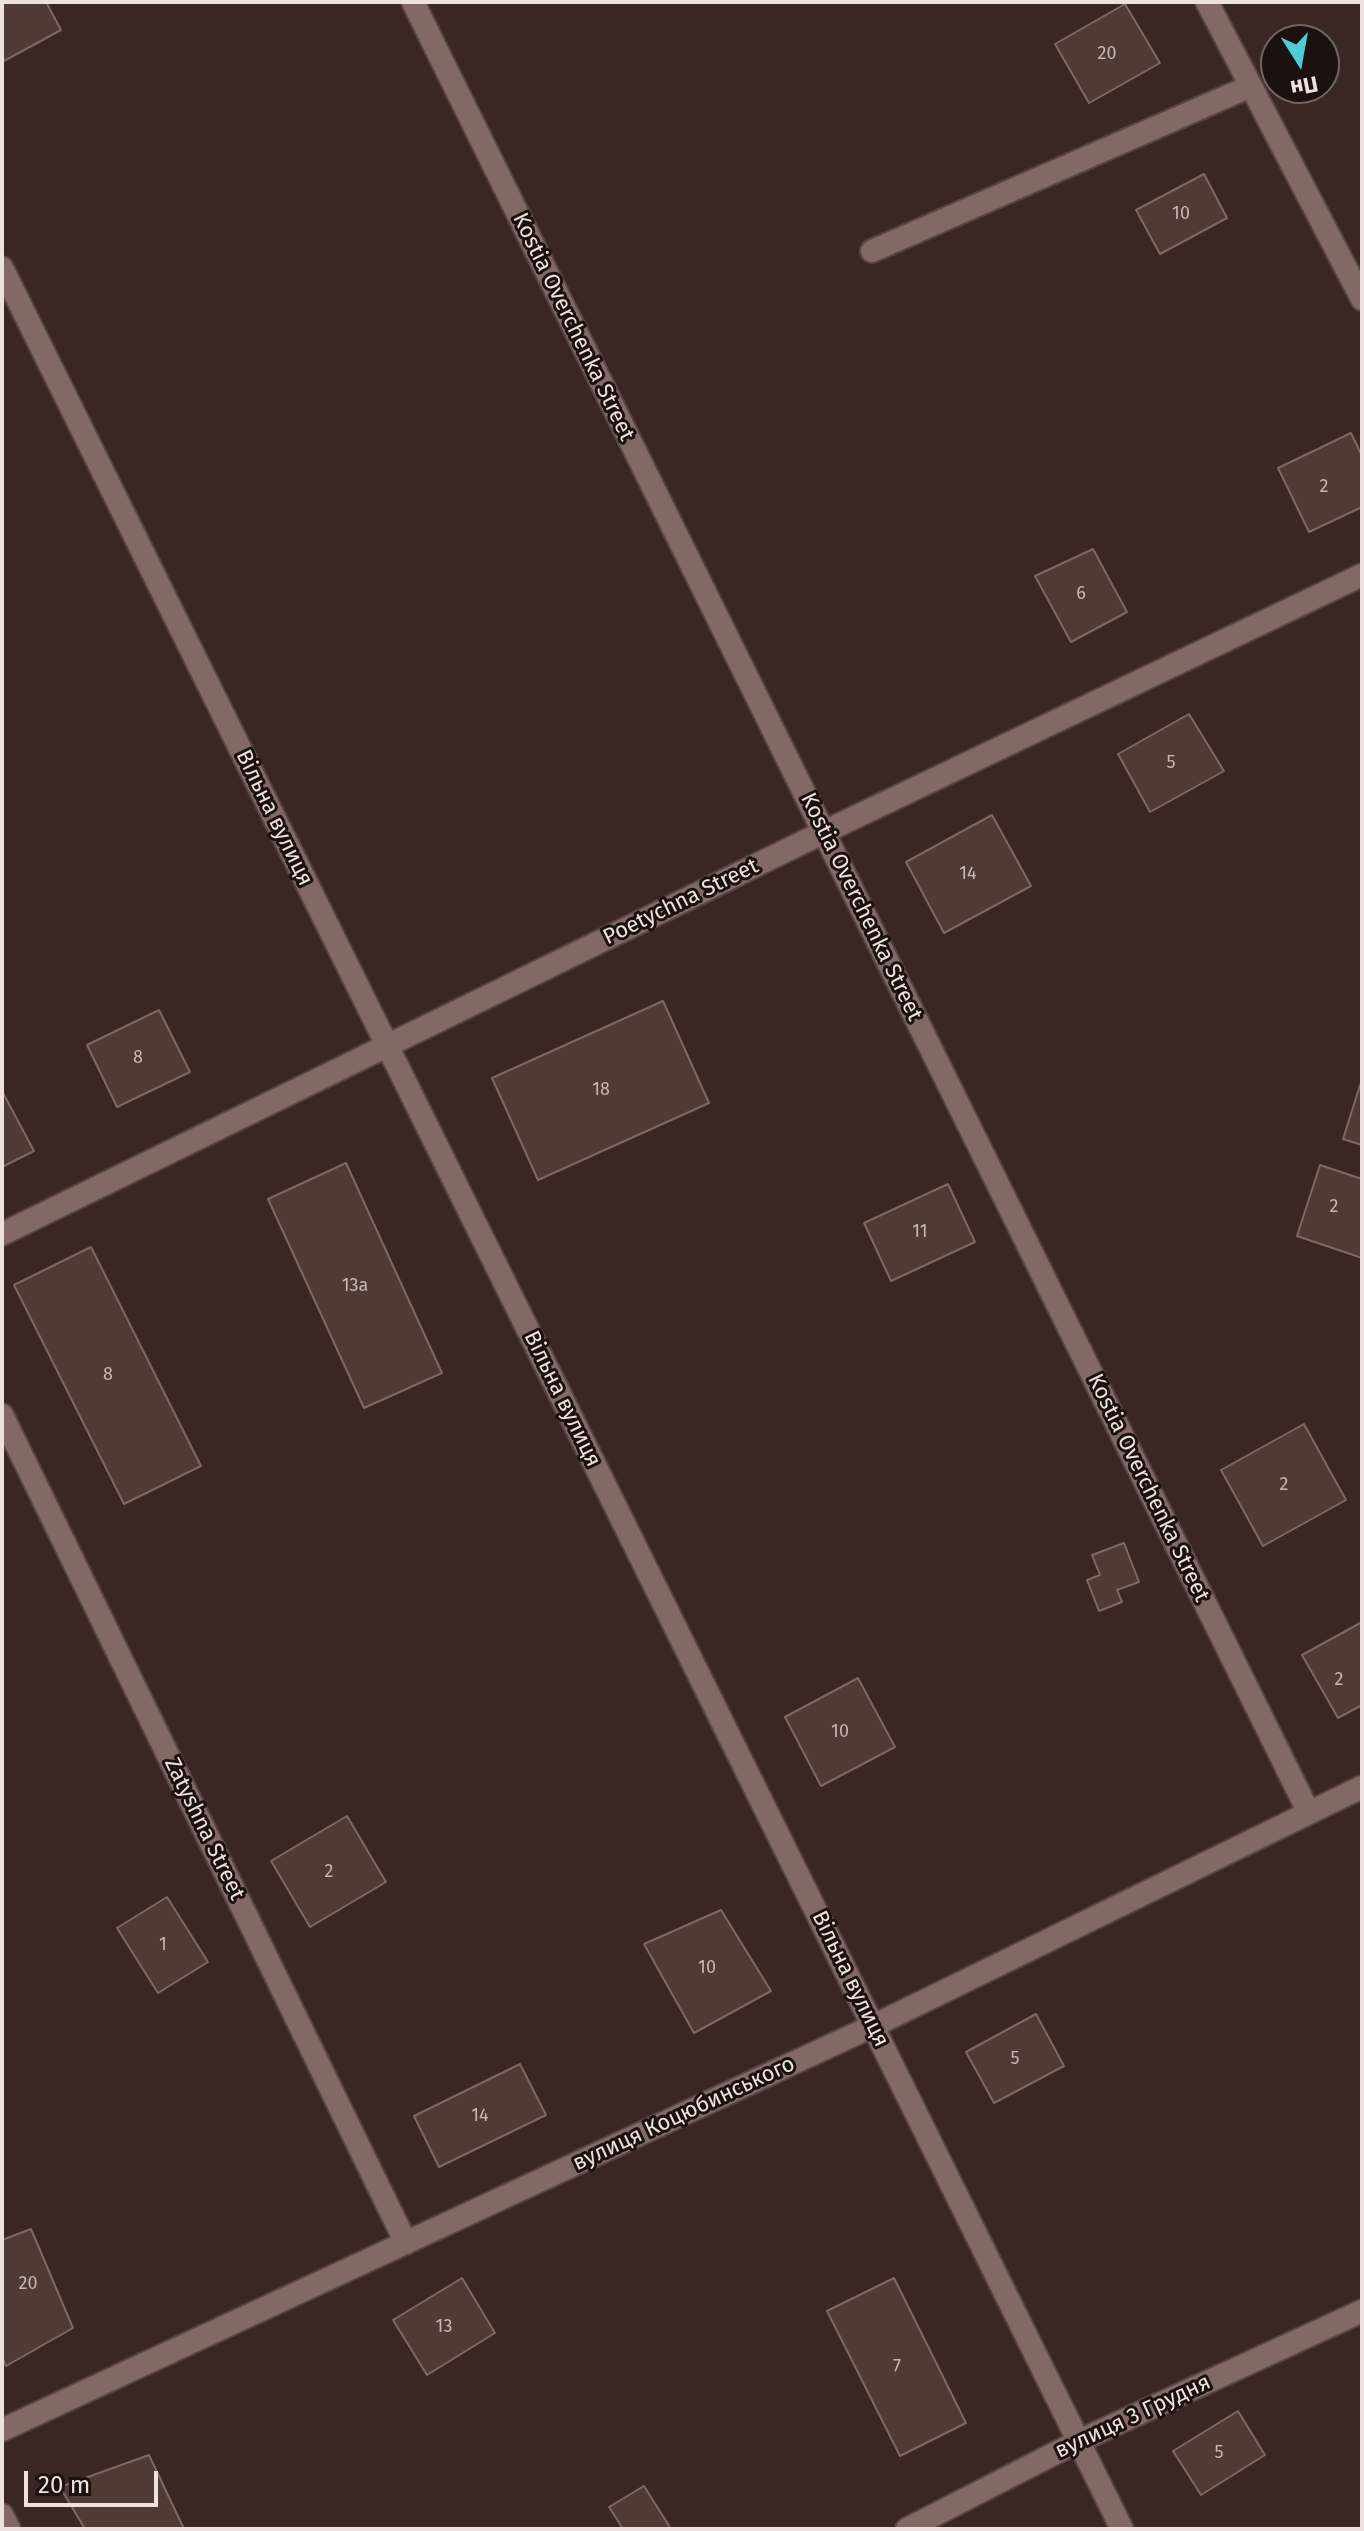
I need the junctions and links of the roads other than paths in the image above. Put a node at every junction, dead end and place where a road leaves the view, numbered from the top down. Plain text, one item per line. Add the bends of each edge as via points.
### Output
1 (413, 2) edge
2 (1207, 2) edge
3 (1251, 86) junction
4 (872, 251) dead end
5 (2, 268) edge
6 (1362, 299) edge
7 (1362, 575) edge
8 (824, 832) junction
9 (387, 1045) junction
10 (2, 1234) edge
11 (2, 1415) edge
12 (1362, 1787) edge
13 (1309, 1813) junction
14 (873, 2026) junction
15 (406, 2243) junction
16 (1362, 2311) edge
17 (2, 2430) edge
18 (1079, 2441) junction
19 (2, 2515) edge
20 (9, 2529) edge
21 (907, 2529) edge
22 (1122, 2529) edge

1 - 8 street, Kostia Overchenka Street
2 - 3 street
3 - 4 street
3 - 6 street
5 - 9 street, Вільна вулиця
7 - 8 street, Poetychna Street
8 - 9 street, Poetychna Street
8 - 13 street, Kostia Overchenka Street
9 - 10 street, Poetychna Street
9 - 14 street, Вільна вулиця
11 - 15 street, Zatyshna Street
12 - 13 street, вулиця Коцюбинського
13 - 14 street, вулиця Коцюбинського
14 - 15 street, вулиця Коцюбинського
14 - 18 street, Вільна вулиця
15 - 17 street, вулиця Коцюбинського
16 - 18 street, вулиця 3 Грудня
18 - 21 street, вулиця 3 Грудня
18 - 22 street, Вільна вулиця
19 - 20 street

